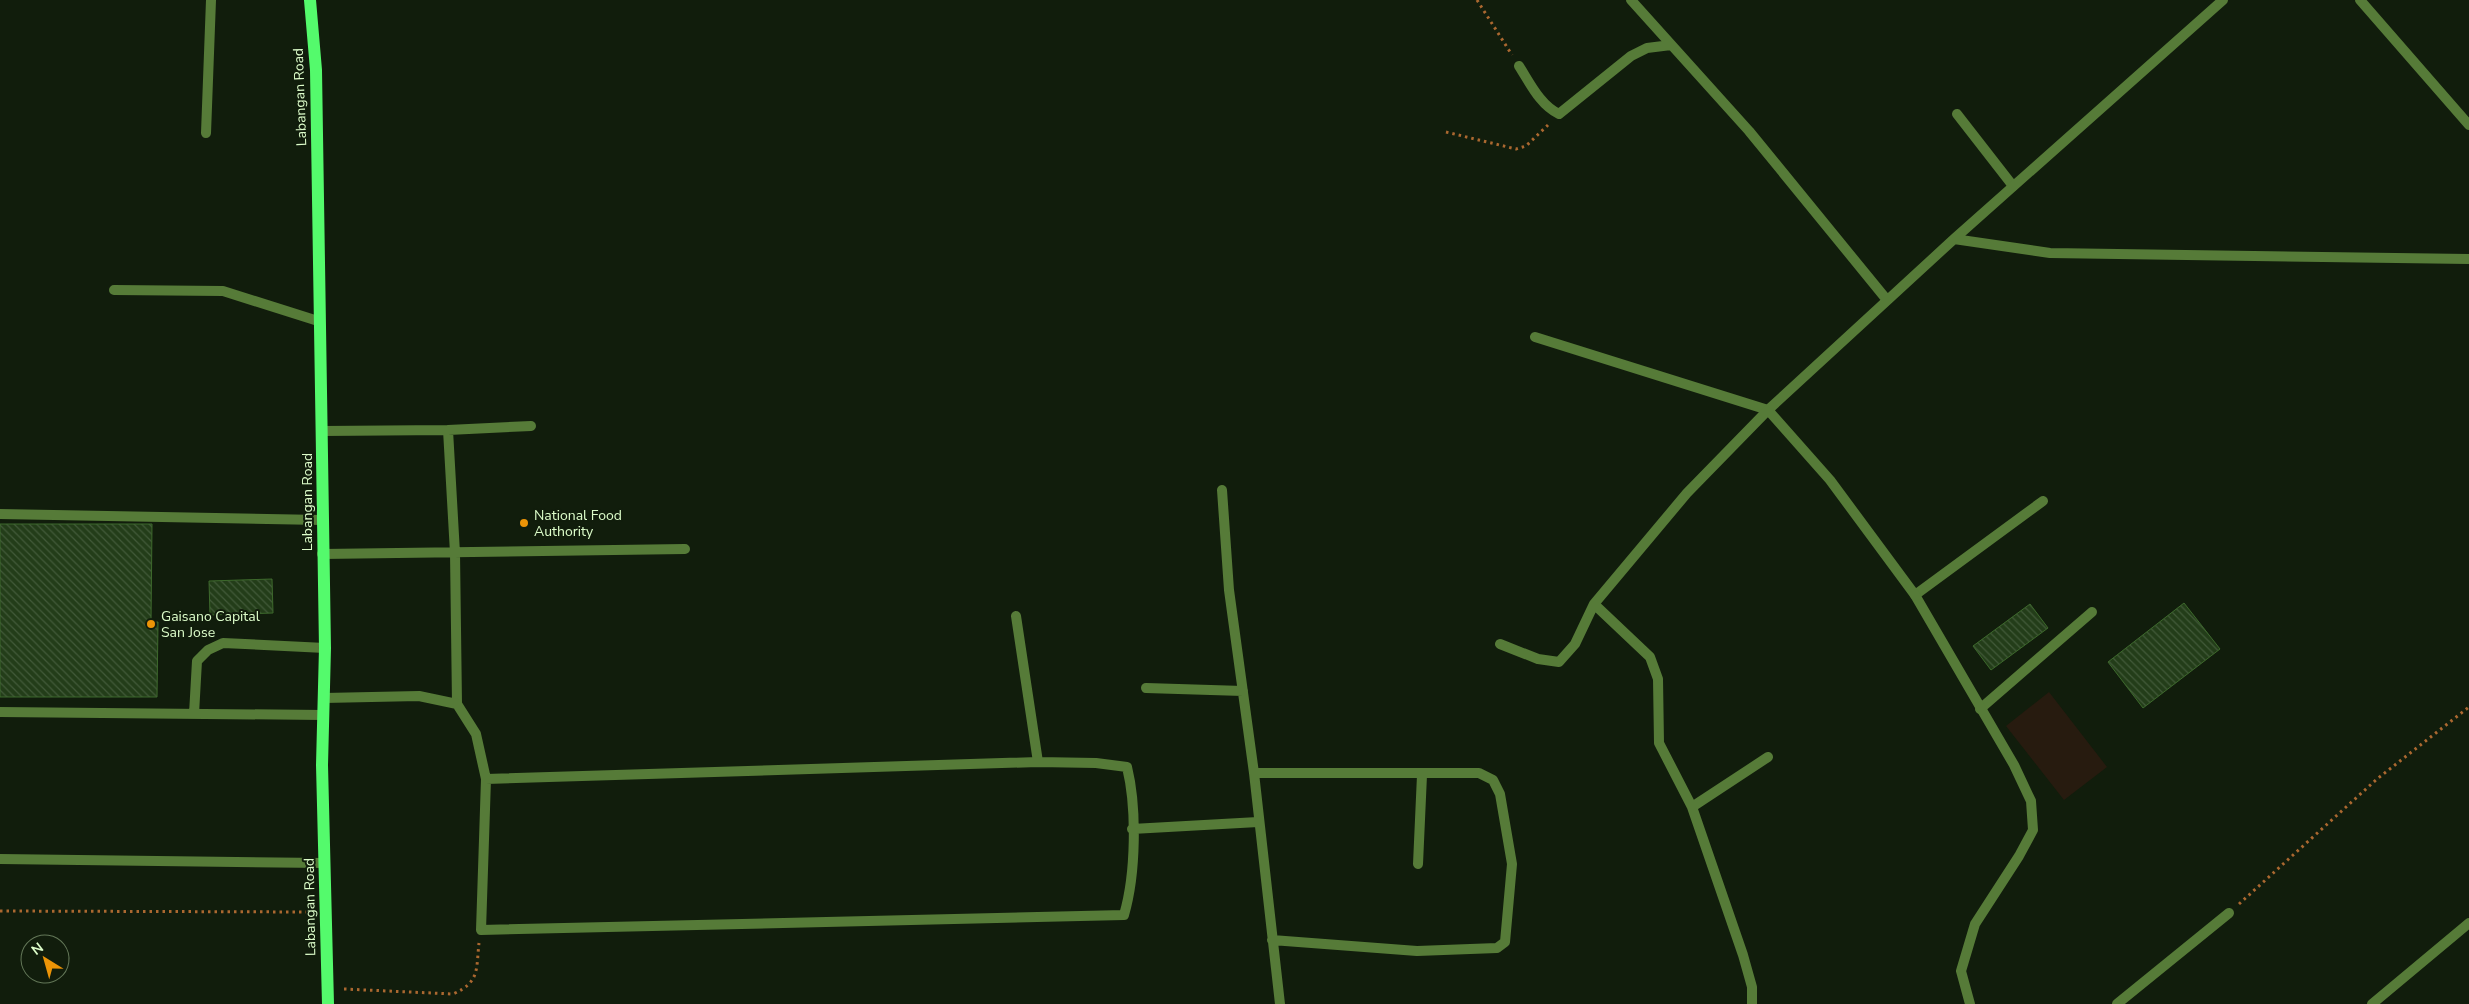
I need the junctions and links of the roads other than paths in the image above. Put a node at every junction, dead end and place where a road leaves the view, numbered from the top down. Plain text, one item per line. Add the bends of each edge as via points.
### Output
1 (211, 0) edge
2 (310, 0) edge
3 (1631, 0) edge
4 (2223, 0) edge
5 (2360, 0) edge
6 (1671, 45) junction
7 (1519, 66) road end
8 (1957, 114) dead end
9 (2469, 125) edge
10 (206, 133) dead end
11 (2013, 186) junction
12 (1954, 239) junction
13 (2469, 259) edge
14 (114, 290) dead end
15 (1888, 300) junction
16 (318, 321) junction
17 (1535, 337) dead end
18 (1768, 410) junction
19 (531, 426) dead end
20 (322, 430) junction
21 (448, 430) junction
22 (1222, 490) dead end
23 (2043, 501) dead end
24 (0, 514) edge
25 (321, 520) junction
26 (685, 549) dead end
27 (455, 553) junction
28 (322, 554) junction
29 (1915, 595) junction
30 (1594, 604) junction
31 (2092, 612) dead end
32 (1016, 616) dead end
33 (1500, 644) dead end
34 (325, 648) junction
35 (1146, 688) dead end
36 (1243, 691) junction
37 (324, 698) junction
38 (457, 704) junction
39 (1980, 710) junction
40 (0, 712) edge
41 (194, 714) junction
42 (324, 715) junction
43 (1768, 757) dead end
44 (1038, 762) junction
45 (1254, 773) junction
46 (1422, 774) junction
47 (486, 779) junction
48 (1692, 807) junction
49 (1258, 822) junction
50 (1132, 829) junction
51 (0, 860) edge
52 (324, 863) junction
53 (1418, 864) dead end
54 (2229, 913) road end
55 (2469, 923) edge
56 (1272, 940) junction
57 (328, 1004) edge
58 (1280, 1004) edge
59 (1752, 1004) edge
60 (1970, 1004) edge
61 (2117, 1004) edge
62 (2372, 1004) edge

1 - 10 street
2 - 16 main road, Labangan Road via 316,70
3 - 6 street
4 - 11 street
5 - 9 street
6 - 7 street via 1647,48 1631,56 1559,114 1542,100
6 - 15 street via 1749,131
8 - 11 street
11 - 12 street
12 - 13 street via 2050,253
12 - 15 street
14 - 16 street via 223,291
15 - 18 street
16 - 20 main road, Labangan Road
17 - 18 street
18 - 29 street via 1830,480
18 - 30 street via 1687,493
19 - 21 street
20 - 21 street
20 - 25 main road, Labangan Road
21 - 27 street
22 - 36 street via 1229,590
23 - 29 street
24 - 25 street
25 - 28 main road, Labangan Road
26 - 27 street
27 - 28 street
27 - 38 street
28 - 34 main road, Labangan Road
29 - 39 street
30 - 33 street via 1576,644 1559,662 1538,659
30 - 48 street via 1650,658 1658,679 1659,742
31 - 39 street
32 - 44 street
34 - 37 main road, Labangan Road
34 - 41 street via 222,643 208,650 197,661
35 - 36 street
36 - 45 street
37 - 38 street via 419,696
37 - 42 main road, Labangan Road
38 - 47 street via 476,734
39 - 60 street via 2014,765 2031,801 2032,830 1976,924 1961,972
40 - 41 street
41 - 42 street
42 - 52 main road, Labangan Road
43 - 48 street
44 - 47 street
44 - 50 street via 1127,767 1133,791
45 - 46 street
45 - 49 street
46 - 53 street
46 - 56 street via 1479,773 1493,780 1500,794 1512,864 1505,942 1497,948 1417,952
47 - 50 street via 481,930 1124,914 1131,889
48 - 59 street via 1743,955 1752,987
49 - 50 street
49 - 56 street
51 - 52 street
52 - 57 main road, Labangan Road
54 - 61 street
55 - 62 street
56 - 58 street

